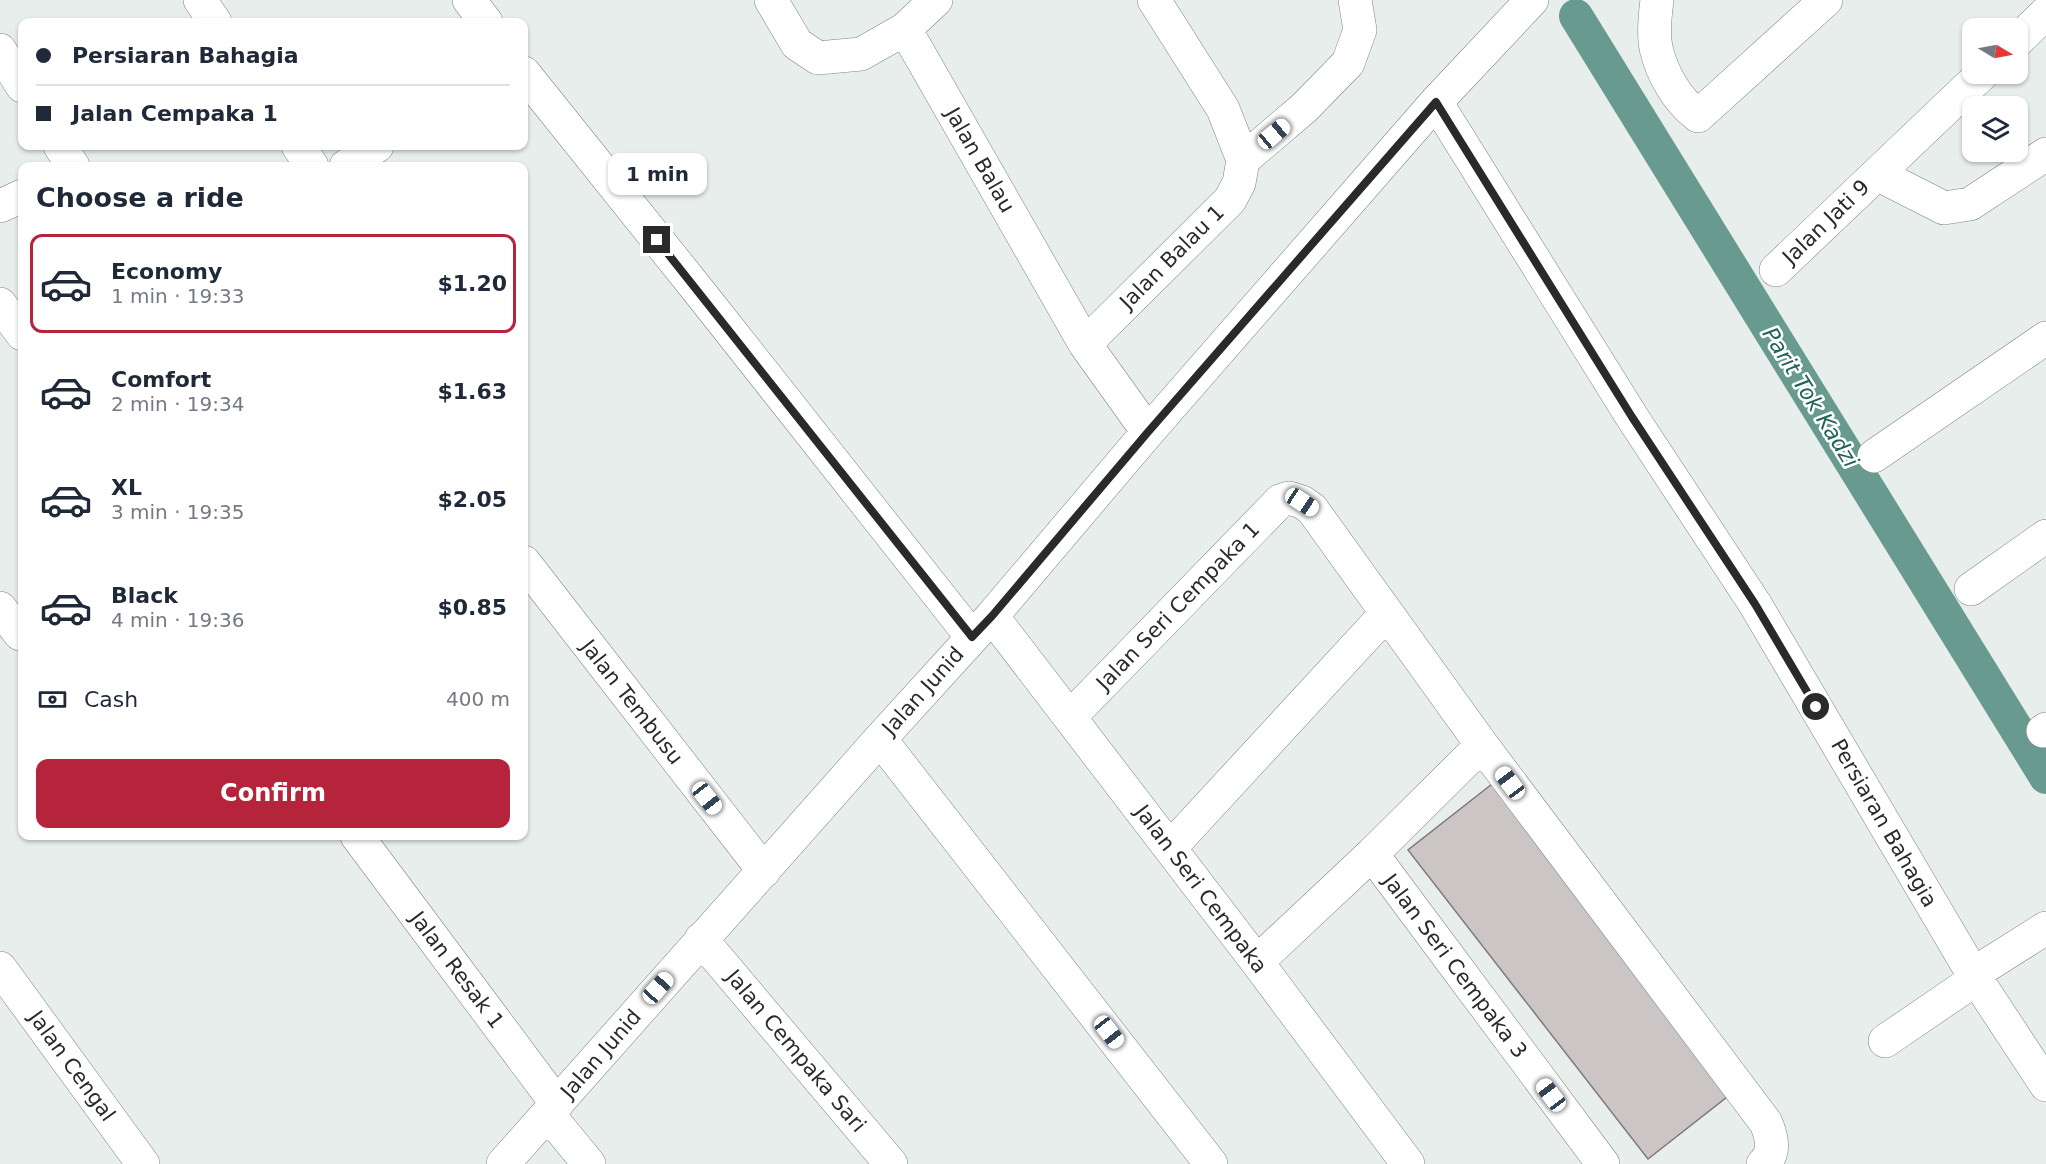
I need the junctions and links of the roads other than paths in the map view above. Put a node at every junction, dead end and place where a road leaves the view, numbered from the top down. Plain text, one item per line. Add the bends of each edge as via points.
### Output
1 (200, 0) edge
2 (470, 0) edge
3 (771, 0) edge
4 (936, 0) edge
5 (1154, 0) edge
6 (1355, 0) edge
7 (1656, 0) edge
8 (1826, 0) edge
9 (1523, 3) edge
10 (2046, 13) edge
11 (212, 18) edge
12 (483, 18) edge
13 (905, 29) junction
14 (2028, 30) edge
15 (0, 50) edge
16 (528, 78) edge
17 (18, 79) edge
18 (1972, 84) edge
19 (1436, 102) junction
20 (371, 150) edge
21 (2046, 154) edge
22 (1243, 160) junction
23 (352, 162) edge
24 (1877, 174) junction
25 (18, 198) edge
26 (0, 206) edge
27 (1776, 270) dead end
28 (0, 304) edge
29 (18, 329) edge
30 (2046, 338) edge
31 (1085, 344) junction
32 (1148, 432) junction
33 (1874, 456) dead end
34 (2046, 536) edge
35 (528, 567) edge
36 (1971, 589) dead end
37 (0, 609) edge
38 (1386, 614) junction
39 (982, 627) junction
40 (14, 639) edge
41 (1070, 717) junction
42 (880, 739) junction
43 (1482, 745) junction
44 (360, 840) edge
45 (1170, 848) junction
46 (1372, 854) junction
47 (764, 871) junction
48 (2046, 928) edge
49 (701, 939) junction
50 (1257, 962) junction
51 (0, 968) edge
52 (1975, 977) junction
53 (1885, 1041) dead end
54 (2046, 1085) edge
55 (553, 1109) junction
56 (1768, 1151) edge
57 (143, 1164) edge
58 (502, 1164) edge
59 (589, 1164) edge
60 (891, 1164) edge
61 (1210, 1164) edge
62 (1408, 1164) edge
63 (1603, 1164) edge

1 - 11 street
2 - 12 street
3 - 13 street via 797,44 818,58 861,54
4 - 13 street
5 - 22 street via 1223,109
6 - 22 street via 1360,30 1348,63 1304,108
7 - 8 street via 1656,47 1669,83 1698,116
9 - 19 street, Jalan Junid
10 - 14 street
13 - 31 street, Jalan Balau
15 - 17 street
16 - 39 street, Jalan Seri Cempaka via 702,294
18 - 24 street, Jalan Jati 9
19 - 32 street, Jalan Junid
19 - 52 street, Persiaran Bahagia via 1632,417 1755,604
20 - 23 street
21 - 24 street, Jalan Jati 9 via 1970,204 1944,208
22 - 31 street, Jalan Balau 1 via 1239,183 1230,200
24 - 27 street, Jalan Jati 9
25 - 26 street
28 - 29 street
30 - 33 street
31 - 32 street, Jalan Balau
32 - 39 street, Jalan Junid
34 - 36 street
35 - 47 street, Jalan Tembusu
37 - 40 street
38 - 41 street, Jalan Seri Cempaka 1 via 1312,509 1289,498 1280,501
38 - 43 street
38 - 45 street
39 - 41 street, Jalan Seri Cempaka
39 - 42 street, Jalan Junid
41 - 45 street, Jalan Seri Cempaka
42 - 47 street, Jalan Junid
42 - 61 street
43 - 46 street
43 - 56 street via 1766,1123
44 - 55 street, Jalan Resak 1
45 - 50 street, Jalan Seri Cempaka
46 - 50 street
46 - 63 street, Jalan Seri Cempaka 3
47 - 49 street, Jalan Junid
48 - 52 street
49 - 55 street, Jalan Junid
49 - 60 street, Jalan Cempaka Sari
50 - 62 street, Jalan Seri Cempaka
51 - 57 street, Jalan Cengal
52 - 53 street
52 - 54 street, Persiaran Bahagia
55 - 58 street, Jalan Junid
55 - 59 street, Jalan Resak 1

